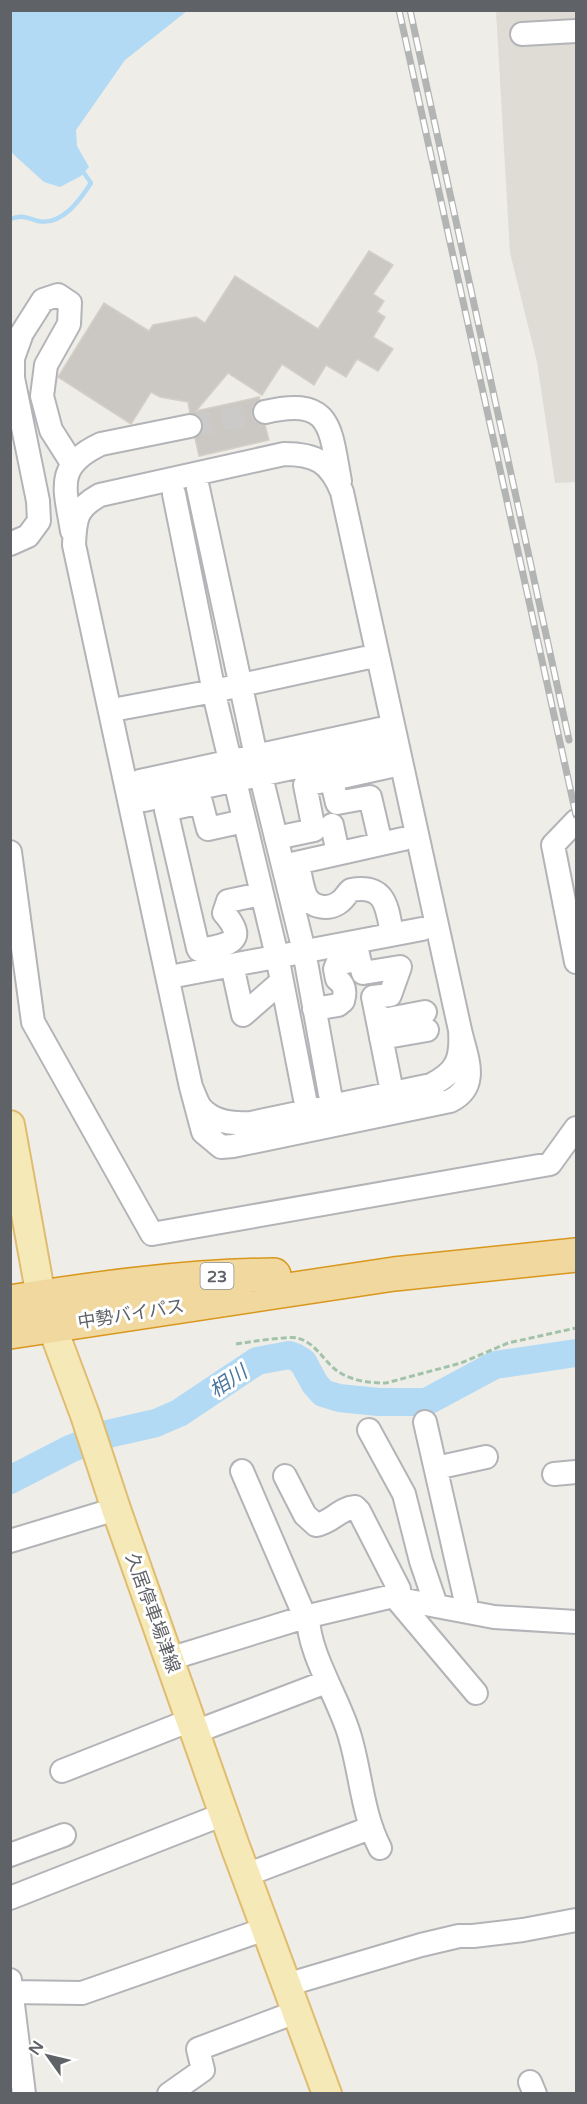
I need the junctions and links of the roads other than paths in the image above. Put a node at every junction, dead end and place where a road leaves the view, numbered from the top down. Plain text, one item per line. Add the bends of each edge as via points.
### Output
1 (576, 31) edge
2 (522, 34) dead end
3 (265, 412) tunnel mouth
4 (190, 426) tunnel mouth
5 (72, 463) junction
6 (186, 491) junction
7 (342, 492) junction
8 (10, 544) edge
9 (74, 545) junction
10 (366, 664) junction
11 (229, 693) junction
12 (124, 715) junction
13 (384, 748) junction
14 (245, 768) junction
15 (329, 769) junction
16 (142, 791) junction
17 (243, 821) junction
18 (576, 821) edge
19 (332, 825) dead end
20 (276, 838) junction
21 (392, 841) junction
22 (10, 852) edge
23 (338, 853) junction
24 (290, 864) junction
25 (261, 894) junction
26 (422, 928) junction
27 (392, 934) junction
28 (357, 950) junction
29 (290, 953) junction
30 (576, 962) edge
31 (232, 965) junction
32 (180, 975) junction
33 (282, 981) junction
34 (314, 1009) junction
35 (379, 1030) junction
36 (418, 1031) junction
37 (390, 1082) junction
38 (317, 1097) junction
39 (10, 1125) edge
40 (576, 1128) edge
41 (566, 1256) edge
42 (34, 1308) edge
43 (10, 1332) edge
44 (425, 1422) dead end
45 (369, 1430) dead end
46 (486, 1457) dead end
47 (436, 1468) junction
48 (242, 1471) dead end
49 (285, 1476) dead end
50 (116, 1509) junction
51 (10, 1541) edge
52 (398, 1598) junction
53 (436, 1605) junction
54 (466, 1611) junction
55 (306, 1616) junction
56 (576, 1622) edge
57 (169, 1659) junction
58 (326, 1682) junction
59 (476, 1693) dead end
60 (193, 1726) junction
61 (62, 1771) dead end
62 (224, 1814) junction
63 (64, 1835) dead end
64 (10, 1855) edge
65 (246, 1875) junction
66 (10, 1898) edge
67 (576, 1920) edge
68 (265, 1929) junction
69 (286, 1985) junction
70 (11, 1988) edge
71 (296, 2012) junction
72 (24, 2094) edge
73 (169, 2094) edge
74 (327, 2094) edge

1 - 2 street
3 - 7 street via 294,408 319,414 328,424
4 - 5 street via 101,444
5 - 8 street via 51,430 42,396 46,365 69,324 70,303 58,295 43,300 22,333 14,358 13,378 39,521 28,536
5 - 9 street via 65,485
6 - 10 street via 286,470 304,474 320,484 330,500
6 - 11 street
6 - 12 street via 115,506 99,516 90,532 90,551
7 - 9 street via 336,476 320,461 311,456 284,454 100,495 78,513
7 - 9 street via 461,1047 457,1064 431,1085 251,1123 232,1124 215,1118 201,1108 190,1087
10 - 11 street
10 - 13 street
11 - 12 street
11 - 14 street
12 - 16 street
13 - 14 street
13 - 15 street
13 - 21 street
14 - 15 street
14 - 16 street
14 - 17 street
14 - 20 street
14 - 29 street
15 - 20 street via 305,785 314,830
15 - 21 street via 337,803 370,797
16 - 32 street
17 - 25 street
17 - 25 street via 208,829 201,802 166,810 198,948 230,944 236,930 224,913 228,901
18 - 30 street via 553,846
19 - 23 street
20 - 24 street
21 - 23 street
21 - 26 street
22 - 40 street via 33,1022 152,1234 550,1164
23 - 24 street
24 - 27 street via 305,896 326,908 341,901 351,890 367,889 384,898
24 - 29 street
25 - 29 street
26 - 27 street
26 - 36 street via 443,1033
27 - 28 street
28 - 29 street
28 - 34 street via 335,969 345,989 343,1001
28 - 35 street via 363,974 400,967 390,995 373,997
29 - 31 street
29 - 33 street
29 - 34 street
29 - 38 street
31 - 32 street
31 - 33 street via 243,1015
32 - 38 street via 202,1076 213,1097 223,1106 247,1111
33 - 38 street
34 - 38 street
35 - 36 street
35 - 37 street
36 - 37 street via 417,1073
37 - 38 street
39 - 42 main road, 久居停車場津線
41 - 42 highway, 中勢バイパス / 23 via 394,1274 227,1275
42 - 43 highway, 中勢バイパス / 23
42 - 50 main road, 久居停車場津線 via 85,1415
44 - 47 street
45 - 53 street via 404,1494
46 - 47 street
47 - 54 street
48 - 55 street
49 - 52 street via 305,1515 316,1525 348,1507 359,1511 399,1589
50 - 51 street
50 - 57 main road, 久居停車場津線
52 - 53 street
52 - 55 street
52 - 59 street
53 - 54 street
54 - 56 street via 494,1617
55 - 57 street
55 - 58 street
57 - 60 main road, 久居停車場津線
58 - 60 street
58 - 65 street via 350,1736 375,1838
60 - 61 street
60 - 62 main road, 久居停車場津線
62 - 65 main road, 久居停車場津線
62 - 66 street
63 - 64 street
65 - 68 main road, 久居停車場津線
67 - 69 street via 523,1930 459,1935
68 - 69 main road, 久居停車場津線
68 - 70 street via 82,1993
69 - 71 main road, 久居停車場津線
70 - 72 street
71 - 73 street via 198,2049 203,2070
71 - 74 main road, 久居停車場津線

